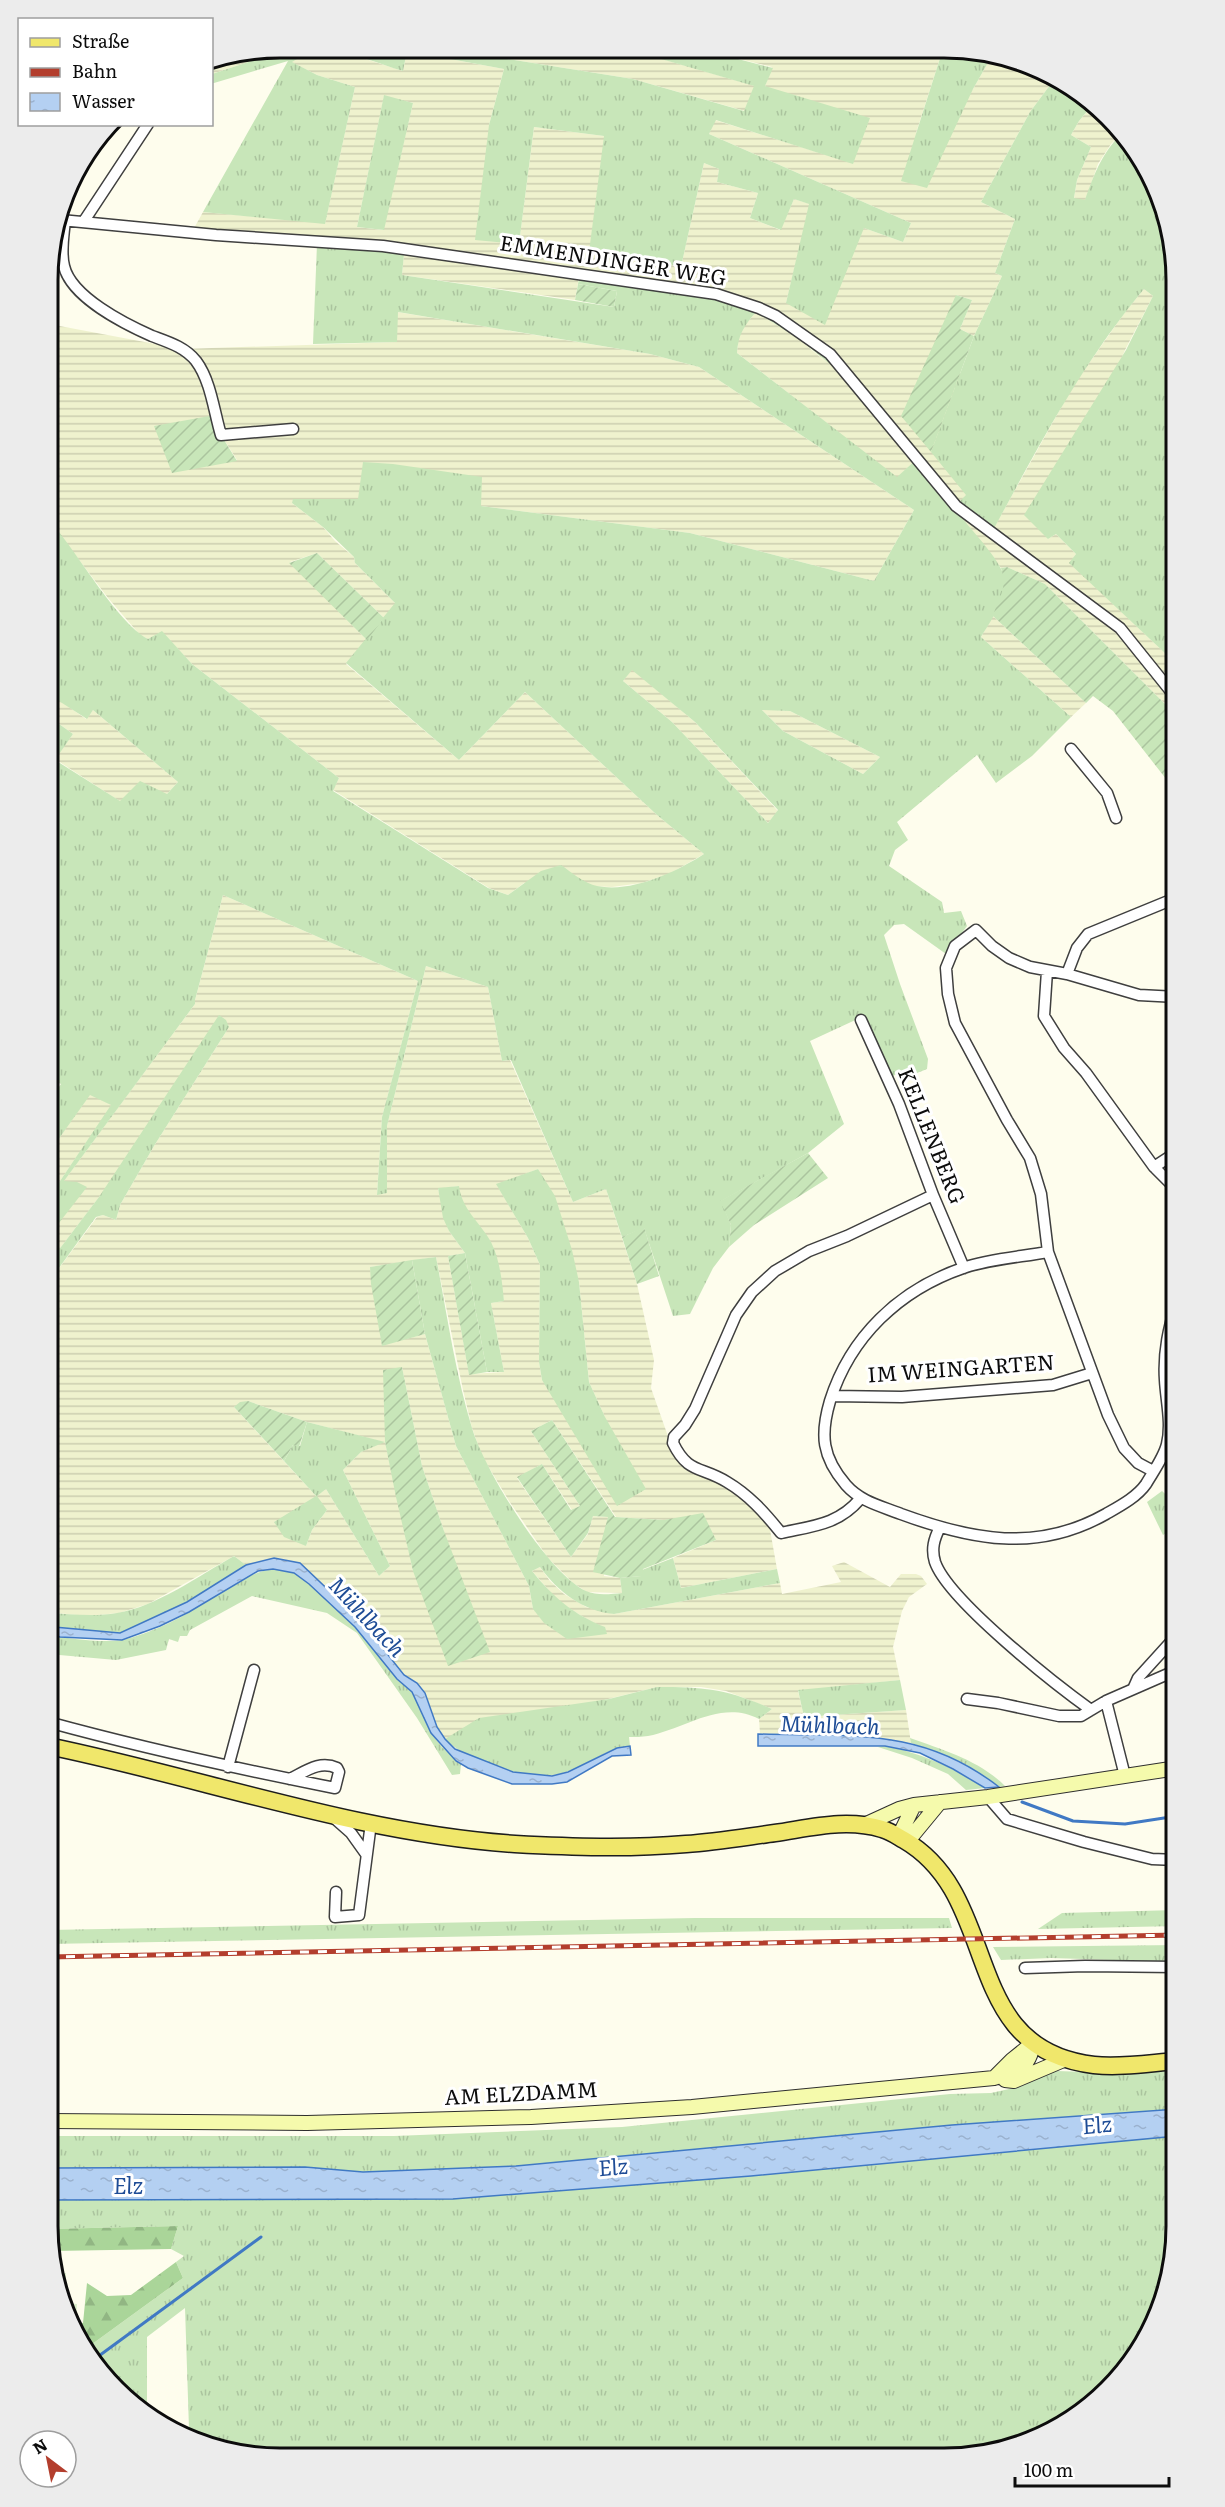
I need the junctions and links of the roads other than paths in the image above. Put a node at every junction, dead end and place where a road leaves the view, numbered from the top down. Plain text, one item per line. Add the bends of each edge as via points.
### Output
1 (147, 126) edge
2 (67, 220) edge
3 (84, 221) junction
4 (62, 240) edge
5 (293, 429) dead end
6 (1166, 685) edge
7 (1071, 749) dead end
8 (1116, 818) dead end
9 (1166, 902) edge
10 (1047, 971) junction
11 (1067, 974) junction
12 (1166, 996) edge
13 (861, 1020) dead end
14 (1166, 1159) edge
15 (1154, 1167) junction
16 (1166, 1179) edge
17 (933, 1195) junction
18 (1048, 1252) junction
19 (964, 1268) junction
20 (1166, 1343) edge
21 (1092, 1373) junction
22 (832, 1396) junction
23 (1166, 1416) edge
24 (1166, 1446) edge
25 (1153, 1471) junction
26 (860, 1499) junction
27 (940, 1527) junction
28 (1166, 1647) edge
29 (254, 1670) dead end
30 (1166, 1674) edge
31 (1134, 1687) junction
32 (967, 1699) dead end
33 (1106, 1701) junction
34 (1091, 1710) junction
35 (58, 1724) edge
36 (58, 1748) edge
37 (228, 1767) junction
38 (1166, 1770) edge
39 (1125, 1776) junction
40 (290, 1779) dead end
41 (988, 1797) junction
42 (940, 1802) junction
43 (914, 1805) junction
44 (332, 1815) junction
45 (371, 1823) junction
46 (864, 1825) junction
47 (907, 1842) junction
48 (366, 1854) junction
49 (1166, 1860) edge
50 (336, 1892) dead end
51 (1166, 1967) edge
52 (1025, 1968) dead end
53 (1034, 2043) junction
54 (1066, 2060) junction
55 (1166, 2062) edge
56 (994, 2078) junction
57 (58, 2121) edge

1 - 3 street
2 - 3 street, EMMENDINGER WEG
3 - 6 street, EMMENDINGER WEG via 382,246 716,294 759,308 830,354 956,506 1120,628
4 - 5 street via 64,267 71,281 92,302 141,331 179,347 195,361 206,380 220,435
7 - 8 street via 1107,793
9 - 11 street via 1088,934 1077,948
10 - 11 street
10 - 15 street via 1044,1016
10 - 18 street via 1009,958 976,930 955,946 946,968 955,1023 1030,1158 1041,1194
11 - 12 street via 1140,995
13 - 17 street, KELLENBERG via 899,1104
14 - 15 street
15 - 16 street
17 - 19 street, KELLENBERG
17 - 26 street via 809,1251 775,1271 752,1292 736,1315 686,1425 674,1437 673,1443 685,1463 714,1475 754,1501 781,1533 833,1521
18 - 19 street
18 - 21 street
19 - 22 street via 895,1304 855,1345
20 - 23 street
21 - 22 street, IM WEINGARTEN via 1053,1385 902,1397
21 - 25 street via 1124,1448 1138,1463
22 - 26 street via 824,1425 826,1451 839,1476
24 - 25 street
25 - 27 street via 1144,1486 1118,1507 1079,1528 1054,1536 1009,1540
26 - 27 street
27 - 34 street via 934,1541 936,1565 960,1599
28 - 31 street
29 - 37 street
30 - 31 street
31 - 33 street
32 - 34 street via 1059,1716 1081,1716
33 - 34 street
33 - 39 street
35 - 37 street
36 - 44 main road
37 - 40 street
38 - 39 street
39 - 41 street
41 - 42 street
41 - 49 street via 1007,1819 1084,1842
42 - 43 street
42 - 47 street
43 - 46 street
43 - 47 street via 902,1830
44 - 45 main road
44 - 48 street
45 - 46 main road via 503,1843 628,1847 688,1844 825,1824
45 - 48 street
46 - 47 main road via 886,1830
47 - 53 main road via 937,1865 949,1881 966,1913 1001,2006
48 - 50 street via 359,1915 335,1917
51 - 52 street
53 - 54 main road
53 - 56 street
54 - 55 main road via 1112,2066
54 - 56 street, AM ELZDAMM via 1014,2081
56 - 57 street, AM ELZDAMM via 520,2118 307,2123

